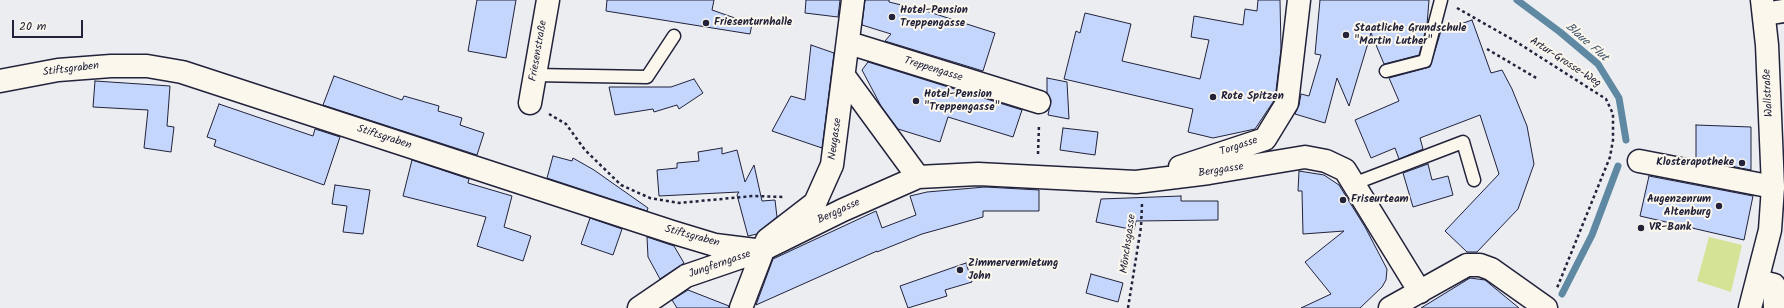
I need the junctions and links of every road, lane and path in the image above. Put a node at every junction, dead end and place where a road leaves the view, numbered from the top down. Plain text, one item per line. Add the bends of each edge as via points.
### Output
1 (548, 0) edge
2 (853, 0) edge
3 (1299, 0) edge
4 (1441, 0) edge
5 (1454, 5) dead end
6 (1770, 8) edge
7 (674, 36) dead end
8 (848, 43) junction
9 (1487, 49) dead end
10 (1386, 71) dead end
11 (534, 75) junction
12 (844, 76) junction
13 (1538, 79) dead end
14 (0, 81) edge
15 (1039, 102) joint
16 (530, 103) joint
17 (1639, 161) dead end
18 (918, 177) junction
19 (1038, 177) junction
20 (1474, 180) dead end
21 (1144, 182) junction
22 (1353, 184) junction
23 (1773, 187) junction
24 (814, 203) junction
25 (762, 250) junction
26 (1758, 281) junction
27 (1420, 292) junction
28 (1550, 301) edge
29 (639, 308) edge
30 (741, 308) edge
31 (1128, 308) edge
32 (1390, 308) edge
33 (1750, 308) edge
34 (1775, 308) edge

1 - 11 street, Friesenstraße
2 - 8 street, Neugasse
3 - 21 street, Torgasse via 1287,103 1265,139
4 - 10 lane via 1425,62
5 - 28 path, Artur-Grosse-Weg via 1606,99 1613,114 1610,157
6 - 23 street, Wallstraße via 1767,45
7 - 11 lane via 647,77
8 - 12 street, Neugasse
8 - 15 street, Treppengasse
9 - 13 path
11 - 16 street, Friesenstraße
12 - 18 street
12 - 24 street, Neugasse via 832,165
14 - 25 street, Stiftsgraben via 58,70 111,66 147,66 182,72 672,232 715,245
15 - 19 path
16 - 24 path via 566,124 585,150 620,185 650,198 679,203 777,196
17 - 23 street
18 - 19 street, Berggasse via 978,174
18 - 25 street, Berggasse
19 - 21 street, Berggasse
20 - 22 lane via 1463,142
21 - 22 street, Berggasse via 1305,157 1345,170
21 - 31 path, Mönchsgasse via 1141,227
22 - 27 street, Berggasse
23 - 26 street, Wallstraße via 1770,230
24 - 25 street, Neugasse via 767,240
25 - 29 street, Jungferngasse via 686,276
25 - 30 street, Neugasse
26 - 33 street, Wallstraße
26 - 34 street via 1774,285
27 - 28 street via 1467,265 1480,265
27 - 32 street

